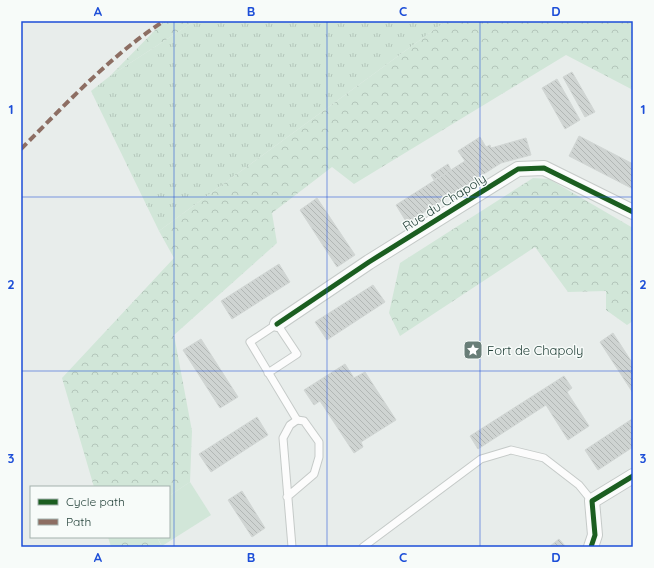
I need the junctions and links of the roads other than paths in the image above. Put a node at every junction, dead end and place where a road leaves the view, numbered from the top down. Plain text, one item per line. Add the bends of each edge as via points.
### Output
1 (633, 212) edge
2 (278, 324) junction
3 (268, 373) junction
4 (297, 420) junction
5 (633, 476) edge
6 (287, 497) junction
7 (592, 501) junction
8 (292, 547) edge
9 (363, 547) edge
10 (591, 547) edge

1 - 2 street, Rue du Chapoly via 544,168 518,169 369,262
2 - 3 lane via 250,342
2 - 3 lane via 297,354
3 - 4 lane
4 - 6 lane via 290,425 282,438
4 - 6 lane via 304,421 320,442 319,457 314,474
5 - 7 street
6 - 8 lane
7 - 9 lane via 579,485 544,458 511,450 481,459
7 - 10 street via 595,535

